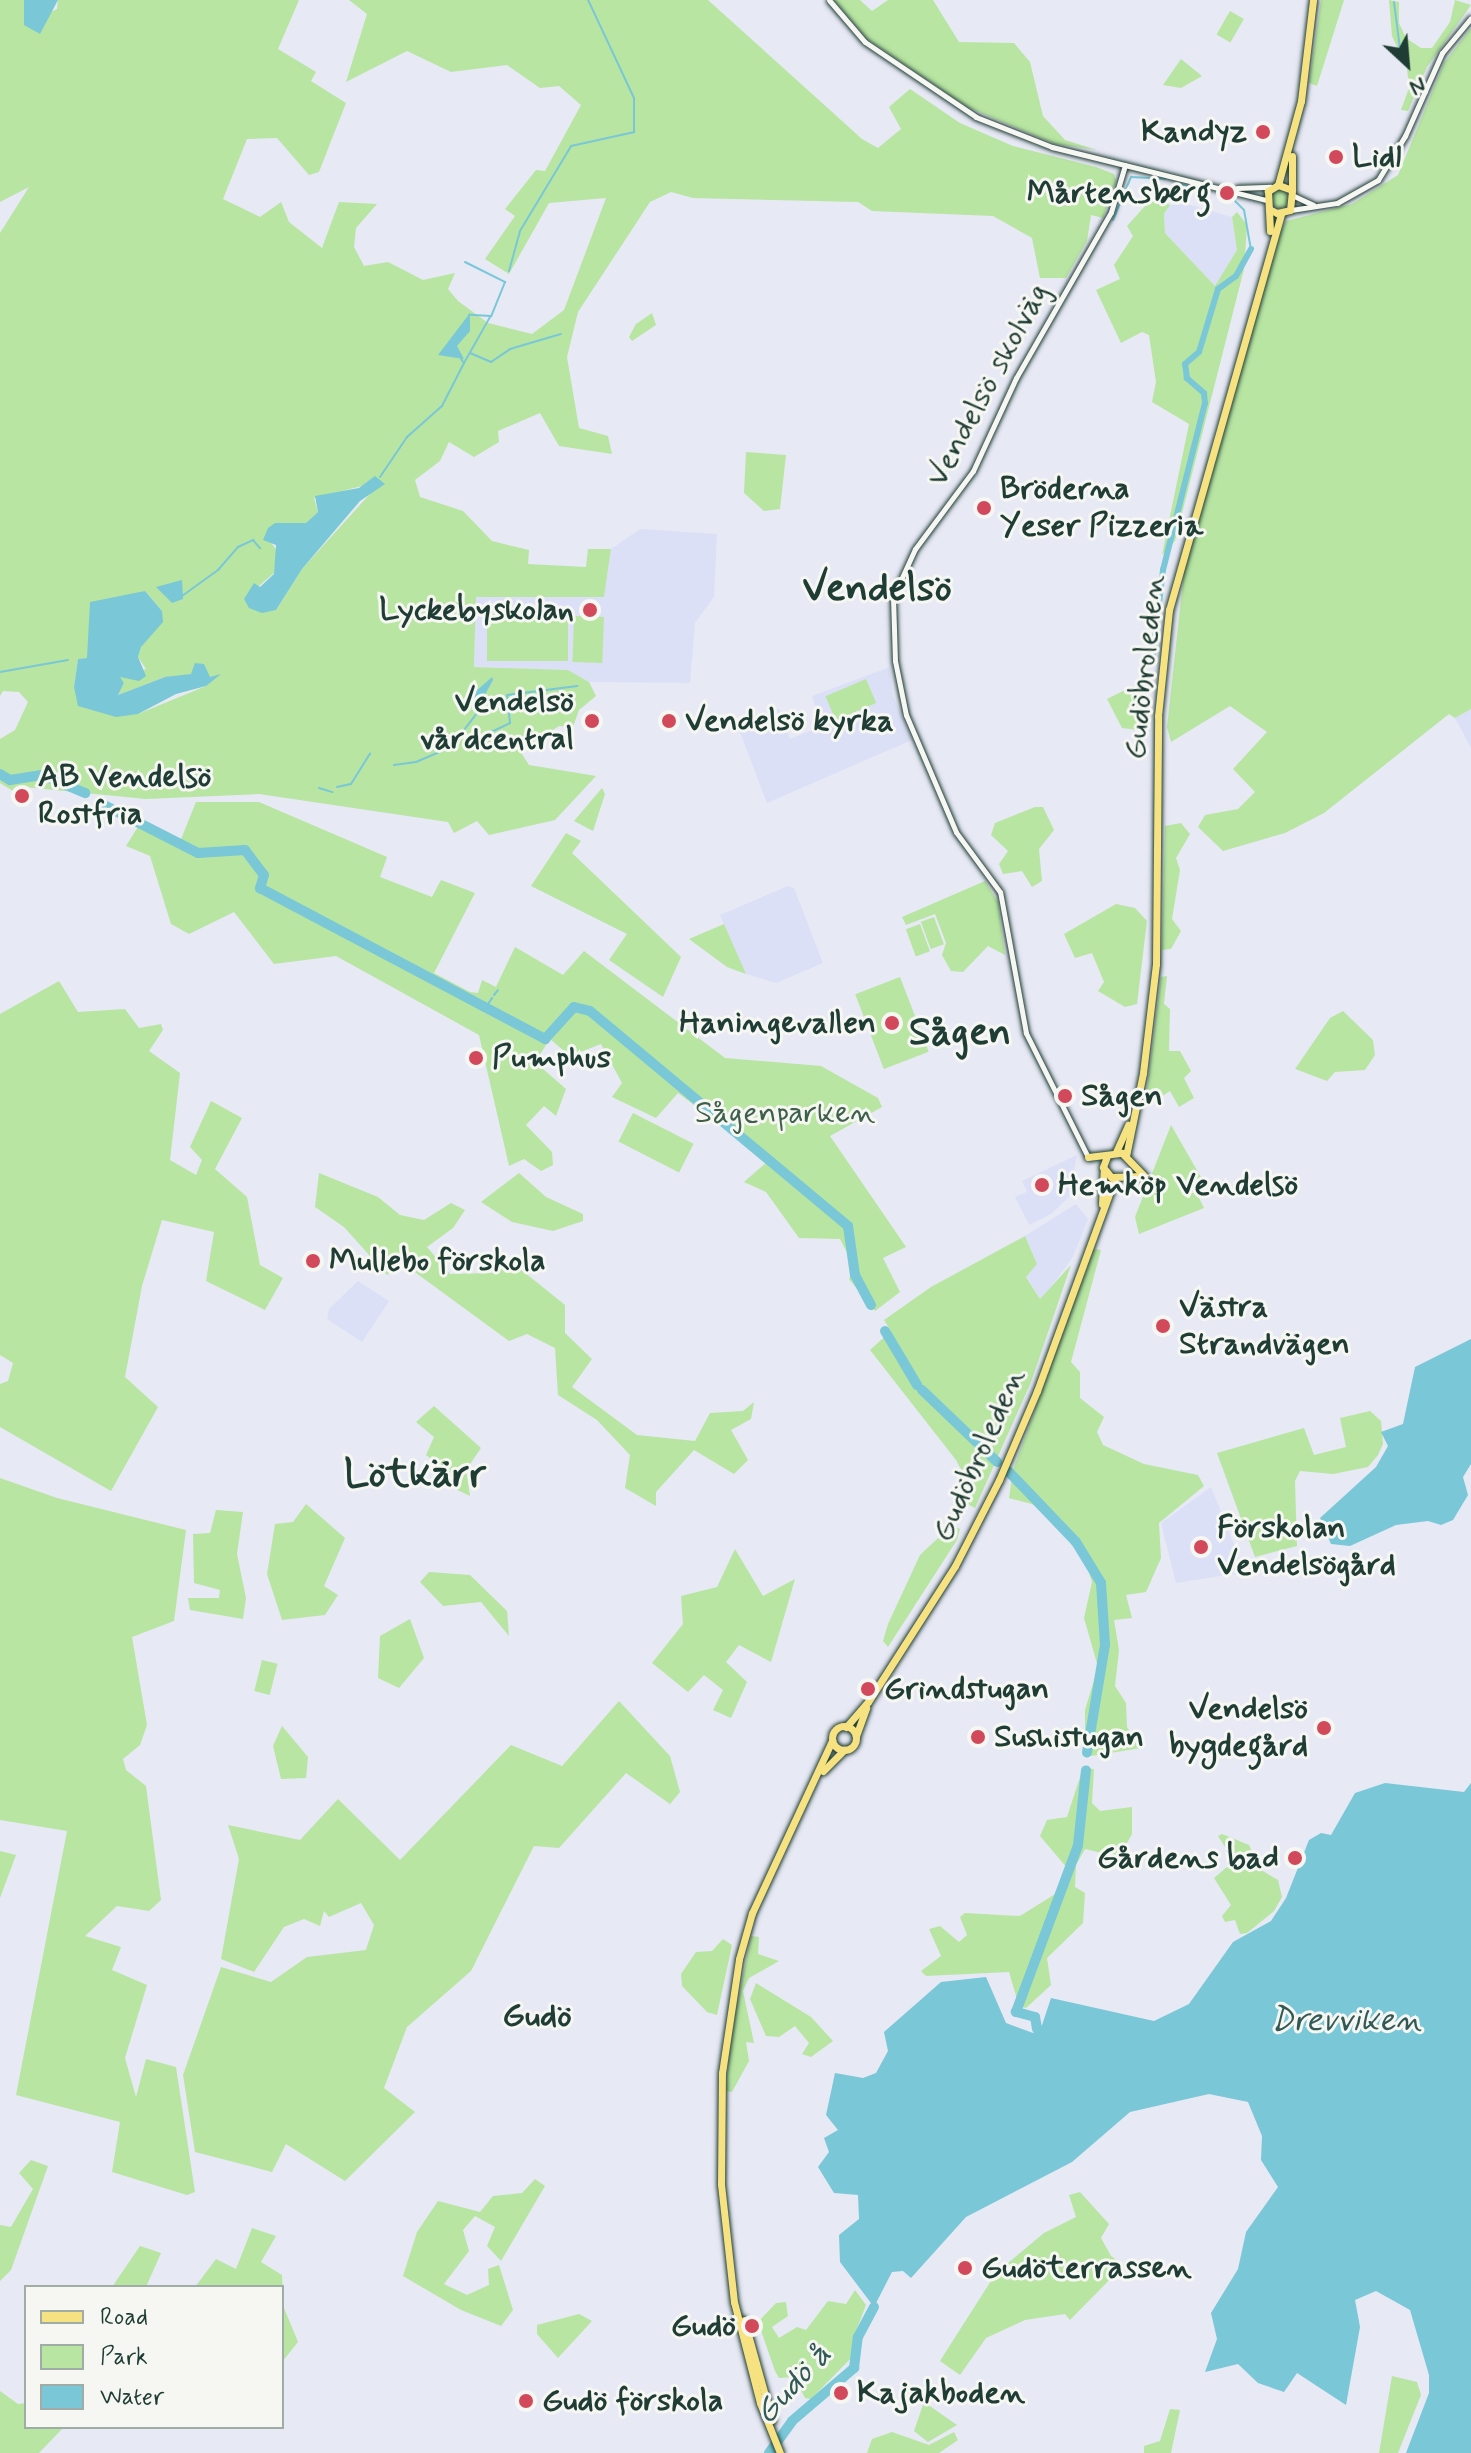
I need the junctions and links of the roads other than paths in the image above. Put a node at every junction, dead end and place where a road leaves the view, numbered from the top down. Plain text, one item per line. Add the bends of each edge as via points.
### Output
1 (829, 0) edge
2 (1313, 0) edge
3 (1471, 18) edge
4 (1292, 149) junction
5 (1125, 165) junction
6 (1275, 186) junction
7 (1229, 187) junction
8 (1293, 193) junction
9 (1266, 200) junction
10 (1314, 205) junction
11 (1269, 209) junction
12 (1285, 212) junction
13 (1271, 237) junction
14 (1133, 1112) junction
15 (1116, 1152) junction
16 (1107, 1156) junction
17 (1126, 1156) junction
18 (1088, 1157) junction
19 (1129, 1166) junction
20 (1103, 1168) junction
21 (1124, 1175) junction
22 (1115, 1178) junction
23 (1101, 1211) junction
24 (868, 1702) junction
25 (846, 1727) junction
26 (856, 1736) junction
27 (832, 1741) junction
28 (844, 1750) junction
29 (819, 1775) junction
30 (782, 2452) edge

1 - 5 street via 865,42 976,117 1052,147
2 - 4 main road
3 - 10 street via 1442,53 1405,136 1378,180 1337,203
4 - 6 main road
4 - 8 main road
5 - 7 street
5 - 18 street, Vendelsö skolväg via 1111,212 1016,378 973,471 915,549 893,597 896,671 906,715 956,832 1000,892 1023,1022
6 - 7 street
6 - 8 main road
6 - 9 main road
7 - 9 street
8 - 10 street
8 - 12 main road, Gudöbroleden
9 - 11 main road, Gudöbroleden
10 - 12 street
11 - 12 main road
11 - 13 main road, Gudöbroleden
12 - 13 main road, Gudöbroleden
13 - 14 main road, Gudöbroleden via 1169,610 1158,716 1156,964
14 - 15 main road, Gudöbroleden
14 - 17 main road, Gudöbroleden
15 - 16 main road
15 - 17 main road
16 - 18 main road
16 - 20 main road
17 - 19 main road
18 - 20 main road
19 - 21 main road
19 - 21 main road via 1144,1176
20 - 22 main road
20 - 23 main road, Gudöbroleden
21 - 22 main road
22 - 23 main road, Gudöbroleden
23 - 24 main road, Gudöbroleden via 999,1480 955,1566
24 - 25 main road, Gudöbroleden
24 - 26 main road, Gudöbroleden
25 - 26 main road
25 - 27 main road via 836,1730
26 - 28 main road via 855,1744
27 - 28 main road
27 - 29 main road
28 - 29 main road
29 - 30 main road via 770,1866 739,1959 722,2073 727,2244

